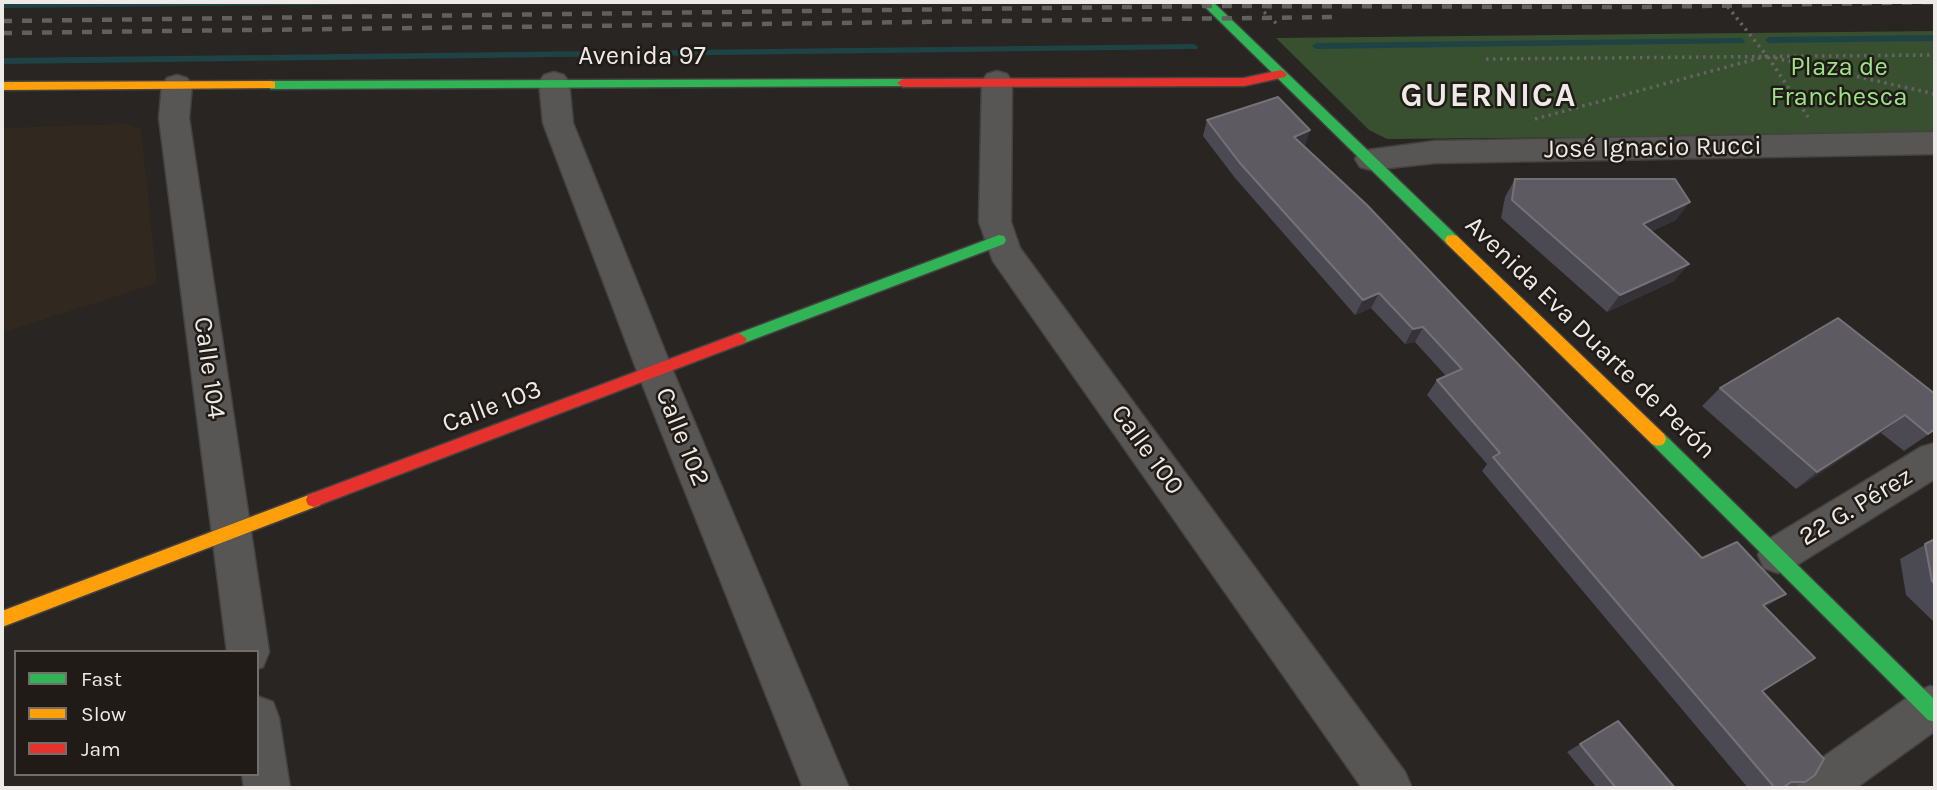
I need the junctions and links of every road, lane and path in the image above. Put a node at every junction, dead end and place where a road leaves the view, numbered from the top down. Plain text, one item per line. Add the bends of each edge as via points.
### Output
1 (1206, 2) edge
2 (1724, 2) edge
3 (1935, 55) edge
4 (1767, 56) junction
5 (1486, 59) dead end
6 (1281, 74) junction
7 (997, 81) junction
8 (554, 82) junction
9 (177, 85) junction
10 (2, 86) edge
11 (1935, 94) edge
12 (1528, 121) dead end
13 (1935, 143) edge
14 (1371, 159) junction
15 (999, 240) junction
16 (655, 371) junction
17 (1935, 459) edge
18 (232, 531) junction
19 (1778, 555) junction
20 (2, 619) edge
21 (248, 650) edge
22 (1933, 711) edge
23 (259, 732) edge
24 (267, 788) edge
25 (826, 788) edge
26 (1389, 788) edge
27 (1818, 788) edge

1 - 6 street, Avenida Eva Duarte de Perón
2 - 4 path
3 - 4 path
4 - 5 path
4 - 11 path
4 - 12 path
6 - 7 street, Avenida 97 via 1244,82
6 - 14 street, Avenida Eva Duarte de Perón
7 - 8 street, Avenida 97
7 - 15 street, Calle 100 via 995,222
8 - 9 street, Avenida 97
8 - 16 street, Calle 102 via 558,123
9 - 10 street, Avenida 97
9 - 18 street, Calle 104 via 174,118
13 - 14 street, José Ignacio Rucci via 1435,152
14 - 19 street, Avenida Eva Duarte de Perón
15 - 16 street, Calle 103
15 - 26 street, Calle 100
16 - 18 street, Calle 103
16 - 25 street, Calle 102
17 - 19 street, 22 G. Pérez
18 - 20 street, Calle 103
18 - 21 street, Calle 104
19 - 22 street, Avenida Eva Duarte de Perón
22 - 27 street
23 - 24 street

